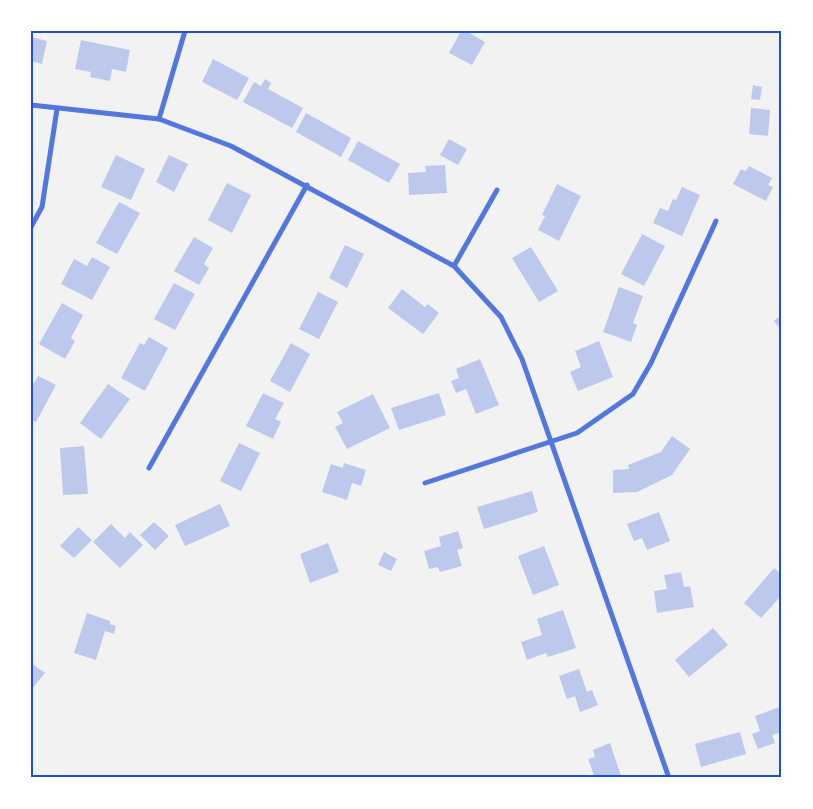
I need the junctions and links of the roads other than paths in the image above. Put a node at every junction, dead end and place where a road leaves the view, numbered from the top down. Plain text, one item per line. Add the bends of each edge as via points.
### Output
1 (185, 31) edge
2 (31, 105) edge
3 (57, 109) junction
4 (159, 119) junction
5 (308, 185) junction
6 (497, 190) dead end
7 (716, 221) dead end
8 (31, 227) edge
9 (454, 266) junction
10 (552, 441) junction
11 (149, 468) dead end
12 (425, 483) dead end
13 (669, 778) edge

1 - 4 street
2 - 3 street
3 - 4 street
3 - 8 street via 42,207
4 - 5 street via 231,146
5 - 9 street
5 - 11 street
6 - 9 street
7 - 10 street via 651,363 633,394 578,433
9 - 10 street via 501,317 522,359
10 - 12 street
10 - 13 street

